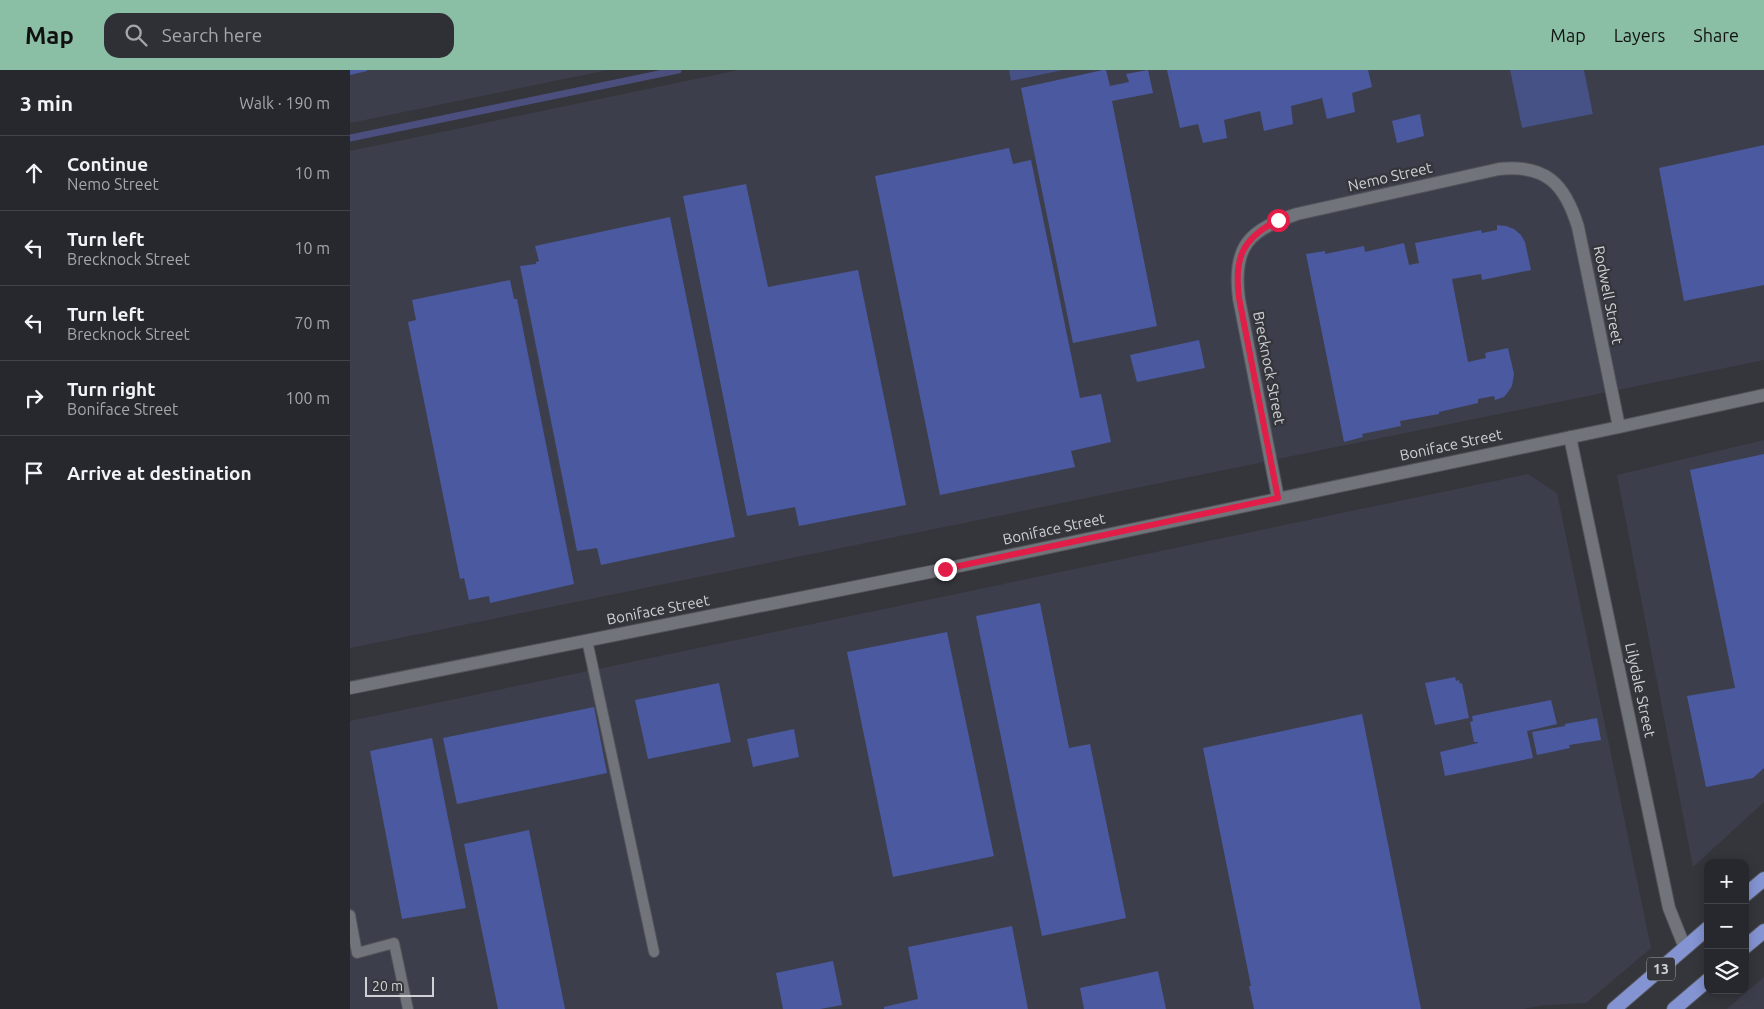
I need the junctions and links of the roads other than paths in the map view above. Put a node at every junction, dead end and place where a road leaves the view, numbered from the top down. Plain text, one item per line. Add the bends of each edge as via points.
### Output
1 (1549, 177) joint
2 (1246, 244) joint
3 (1764, 395) edge
4 (1618, 427) junction
5 (1570, 437) junction
6 (1278, 498) junction
7 (587, 640) junction
8 (350, 688) edge
9 (1764, 879) edge
10 (1749, 892) edge
11 (350, 915) edge
12 (1704, 931) edge
13 (1764, 931) edge
14 (1749, 944) edge
15 (1685, 948) junction
16 (654, 952) dead end
17 (1704, 983) edge
18 (408, 1009) edge
19 (1614, 1009) edge
20 (1674, 1009) edge

1 - 2 street, Nemo Street via 1526,170 1498,169 1298,214 1266,226
1 - 4 street, Rodwell Street via 1566,196 1578,227
2 - 6 street, Brecknock Street via 1237,269 1239,298
3 - 4 street, Boniface Street
4 - 5 street, Boniface Street
5 - 6 street, Boniface Street
5 - 15 street, Lilydale Street via 1669,908
6 - 7 street, Boniface Street via 945,569
7 - 8 street, Boniface Street
7 - 16 lane
9 - 10 highway
11 - 18 lane via 357,953 394,943
12 - 15 highway, 13
13 - 14 highway
15 - 19 highway, 13
17 - 20 highway, 13

